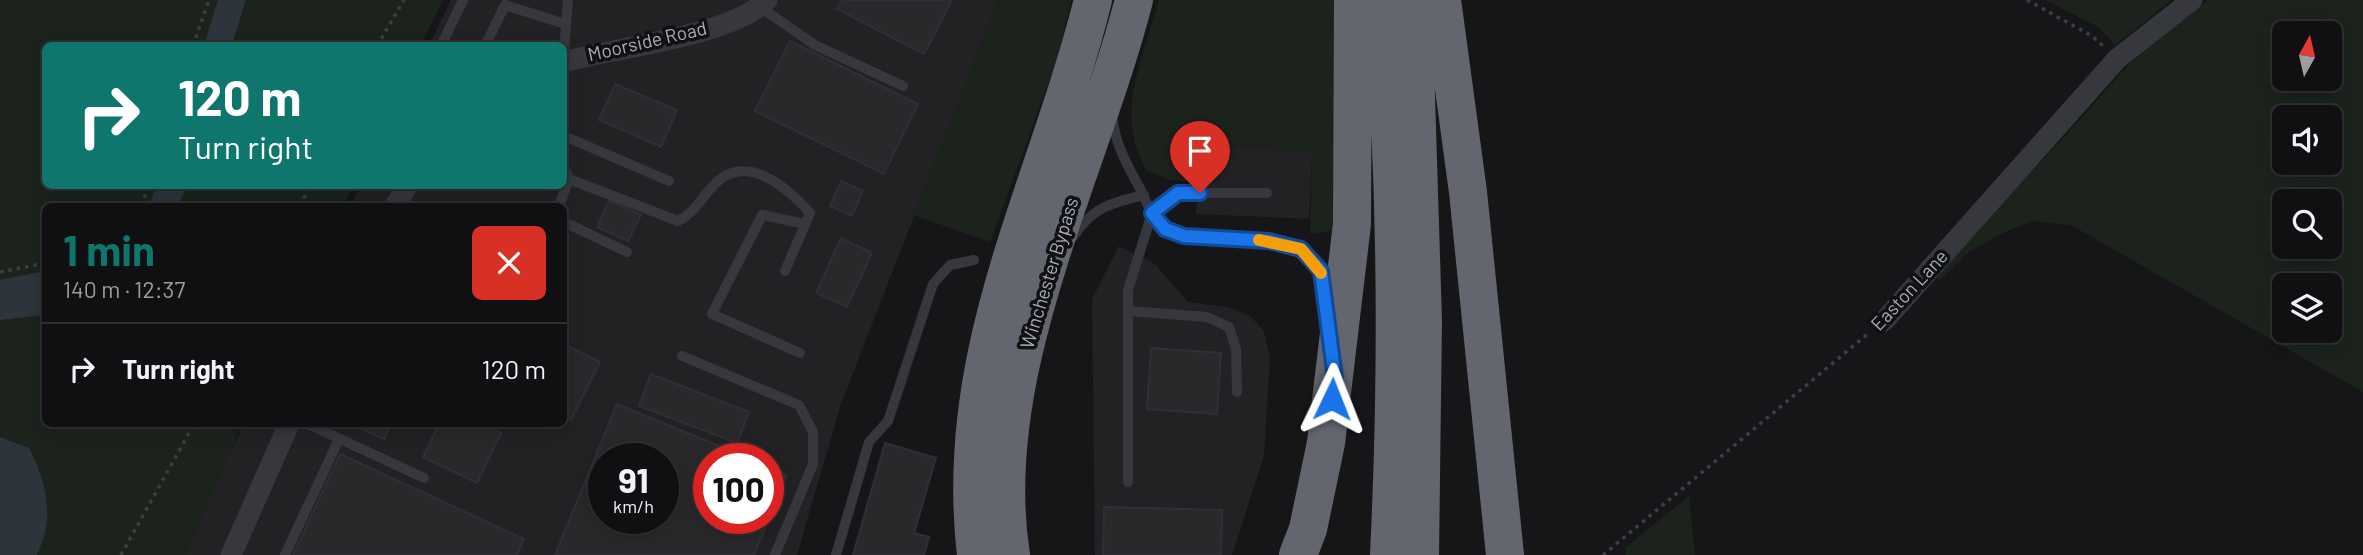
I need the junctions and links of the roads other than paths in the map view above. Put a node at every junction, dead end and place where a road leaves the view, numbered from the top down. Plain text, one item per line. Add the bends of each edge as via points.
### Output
1 (463, 0) edge
2 (568, 0) edge
3 (1093, 0) edge
4 (1134, 0) edge
5 (1353, 0) edge
6 (1382, 0) edge
7 (1413, 0) edge
8 (1442, 0) edge
9 (2192, 0) edge
10 (763, 3) edge
11 (565, 24) junction
12 (444, 42) edge
13 (487, 42) edge
14 (564, 42) edge
15 (567, 61) edge
16 (1112, 79) junction
17 (902, 86) dead end
18 (567, 137) edge
19 (567, 175) edge
20 (569, 180) junction
21 (669, 181) dead end
22 (567, 185) edge
23 (1267, 193) dead end
24 (1144, 195) junction
25 (1152, 213) junction
26 (567, 223) edge
27 (805, 224) junction
28 (1165, 229) junction
29 (1172, 242) dead end
30 (626, 252) dead end
31 (974, 260) dead end
32 (785, 271) dead end
33 (1034, 310) junction
34 (1128, 311) junction
35 (1884, 321) road end
36 (800, 353) dead end
37 (682, 356) dead end
38 (1335, 378) junction
39 (1237, 392) dead end
40 (288, 427) edge
41 (314, 427) edge
42 (339, 439) junction
43 (424, 478) dead end
44 (1128, 482) dead end
45 (231, 555) edge
46 (285, 555) edge
47 (775, 555) edge
48 (836, 555) edge
49 (976, 555) edge
50 (1012, 555) edge
51 (1298, 555) edge
52 (1389, 555) edge
53 (1420, 555) edge
54 (1505, 555) edge

1 - 12 lane
2 - 11 lane
3 - 49 highway, Winchester Bypass via 1002,284 984,359 974,419
4 - 16 highway, Winchester Bypass
5 - 38 highway via 1352,224
6 - 52 highway via 1395,290
7 - 53 highway via 1423,321
8 - 54 highway via 1470,206
9 - 35 street, Easton Lane via 2117,59
10 - 15 street, Moorside Road via 690,34
10 - 17 lane via 816,45
11 - 13 lane via 505,5
11 - 14 lane
16 - 24 lane via 1116,145
16 - 33 highway, Winchester Bypass
18 - 21 lane
19 - 20 lane
20 - 22 lane
20 - 27 lane via 678,221 726,176 744,172 765,176 797,198 810,213
23 - 25 lane via 1178,193
24 - 25 lane
24 - 33 lane via 1107,204 1084,220
25 - 28 lane
25 - 34 lane via 1128,290
26 - 30 lane
27 - 32 lane
27 - 36 lane via 762,215 712,314
28 - 29 lane
28 - 38 lane via 1184,236 1269,241 1301,249 1321,271
31 - 48 lane via 950,265 933,284 888,421 869,442
33 - 50 highway, Winchester Bypass via 1009,450 1006,494
34 - 39 lane via 1207,317 1229,327 1236,349
34 - 44 lane
37 - 47 lane via 799,405 813,432 813,464
38 - 51 highway via 1308,529
40 - 45 street
41 - 42 lane
42 - 43 lane
42 - 46 lane

